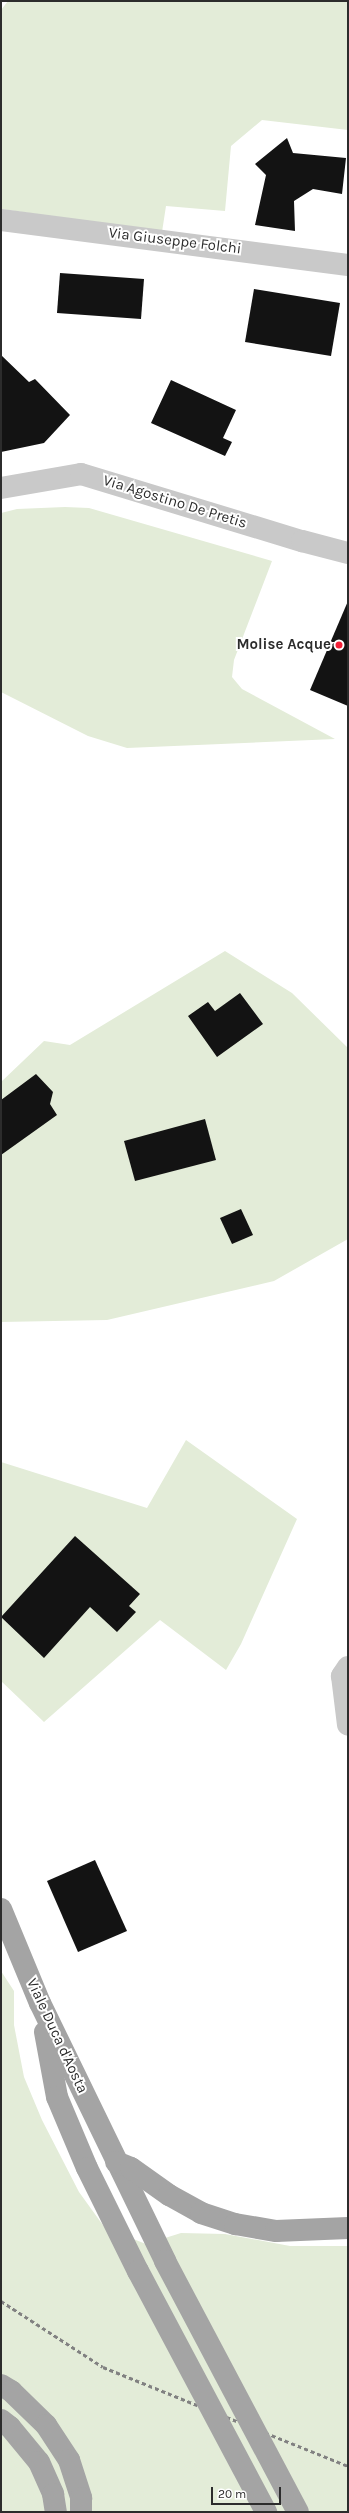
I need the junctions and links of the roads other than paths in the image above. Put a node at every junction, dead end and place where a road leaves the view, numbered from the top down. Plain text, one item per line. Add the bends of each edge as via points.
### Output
1 (1, 220) edge
2 (348, 265) edge
3 (1, 488) edge
4 (348, 552) edge
5 (348, 1667) edge
6 (348, 1725) edge
7 (1, 1909) edge
8 (40, 2003) junction
9 (116, 2162) junction
10 (348, 2228) edge
11 (1, 2385) edge
12 (1, 2420) edge
13 (56, 2512) edge
14 (81, 2512) edge
15 (266, 2512) edge
16 (298, 2512) edge

1 - 2 street, Via Giuseppe Folchi
3 - 4 street, Via Agostino De Pretis via 81,474 302,541
5 - 6 street via 342,1676
7 - 8 main road, Viale Duca d'Aosta
8 - 9 main road, Viale Duca d'Aosta
8 - 15 main road, bridge via 57,2097 87,2168 138,2271
9 - 10 main road via 131,2168 169,2195 201,2213 235,2224 276,2231
9 - 16 main road, Viale Duca d'Aosta, bridge via 165,2261
11 - 14 main road via 11,2390 46,2425 69,2460 81,2498
12 - 13 main road via 39,2462 53,2494

